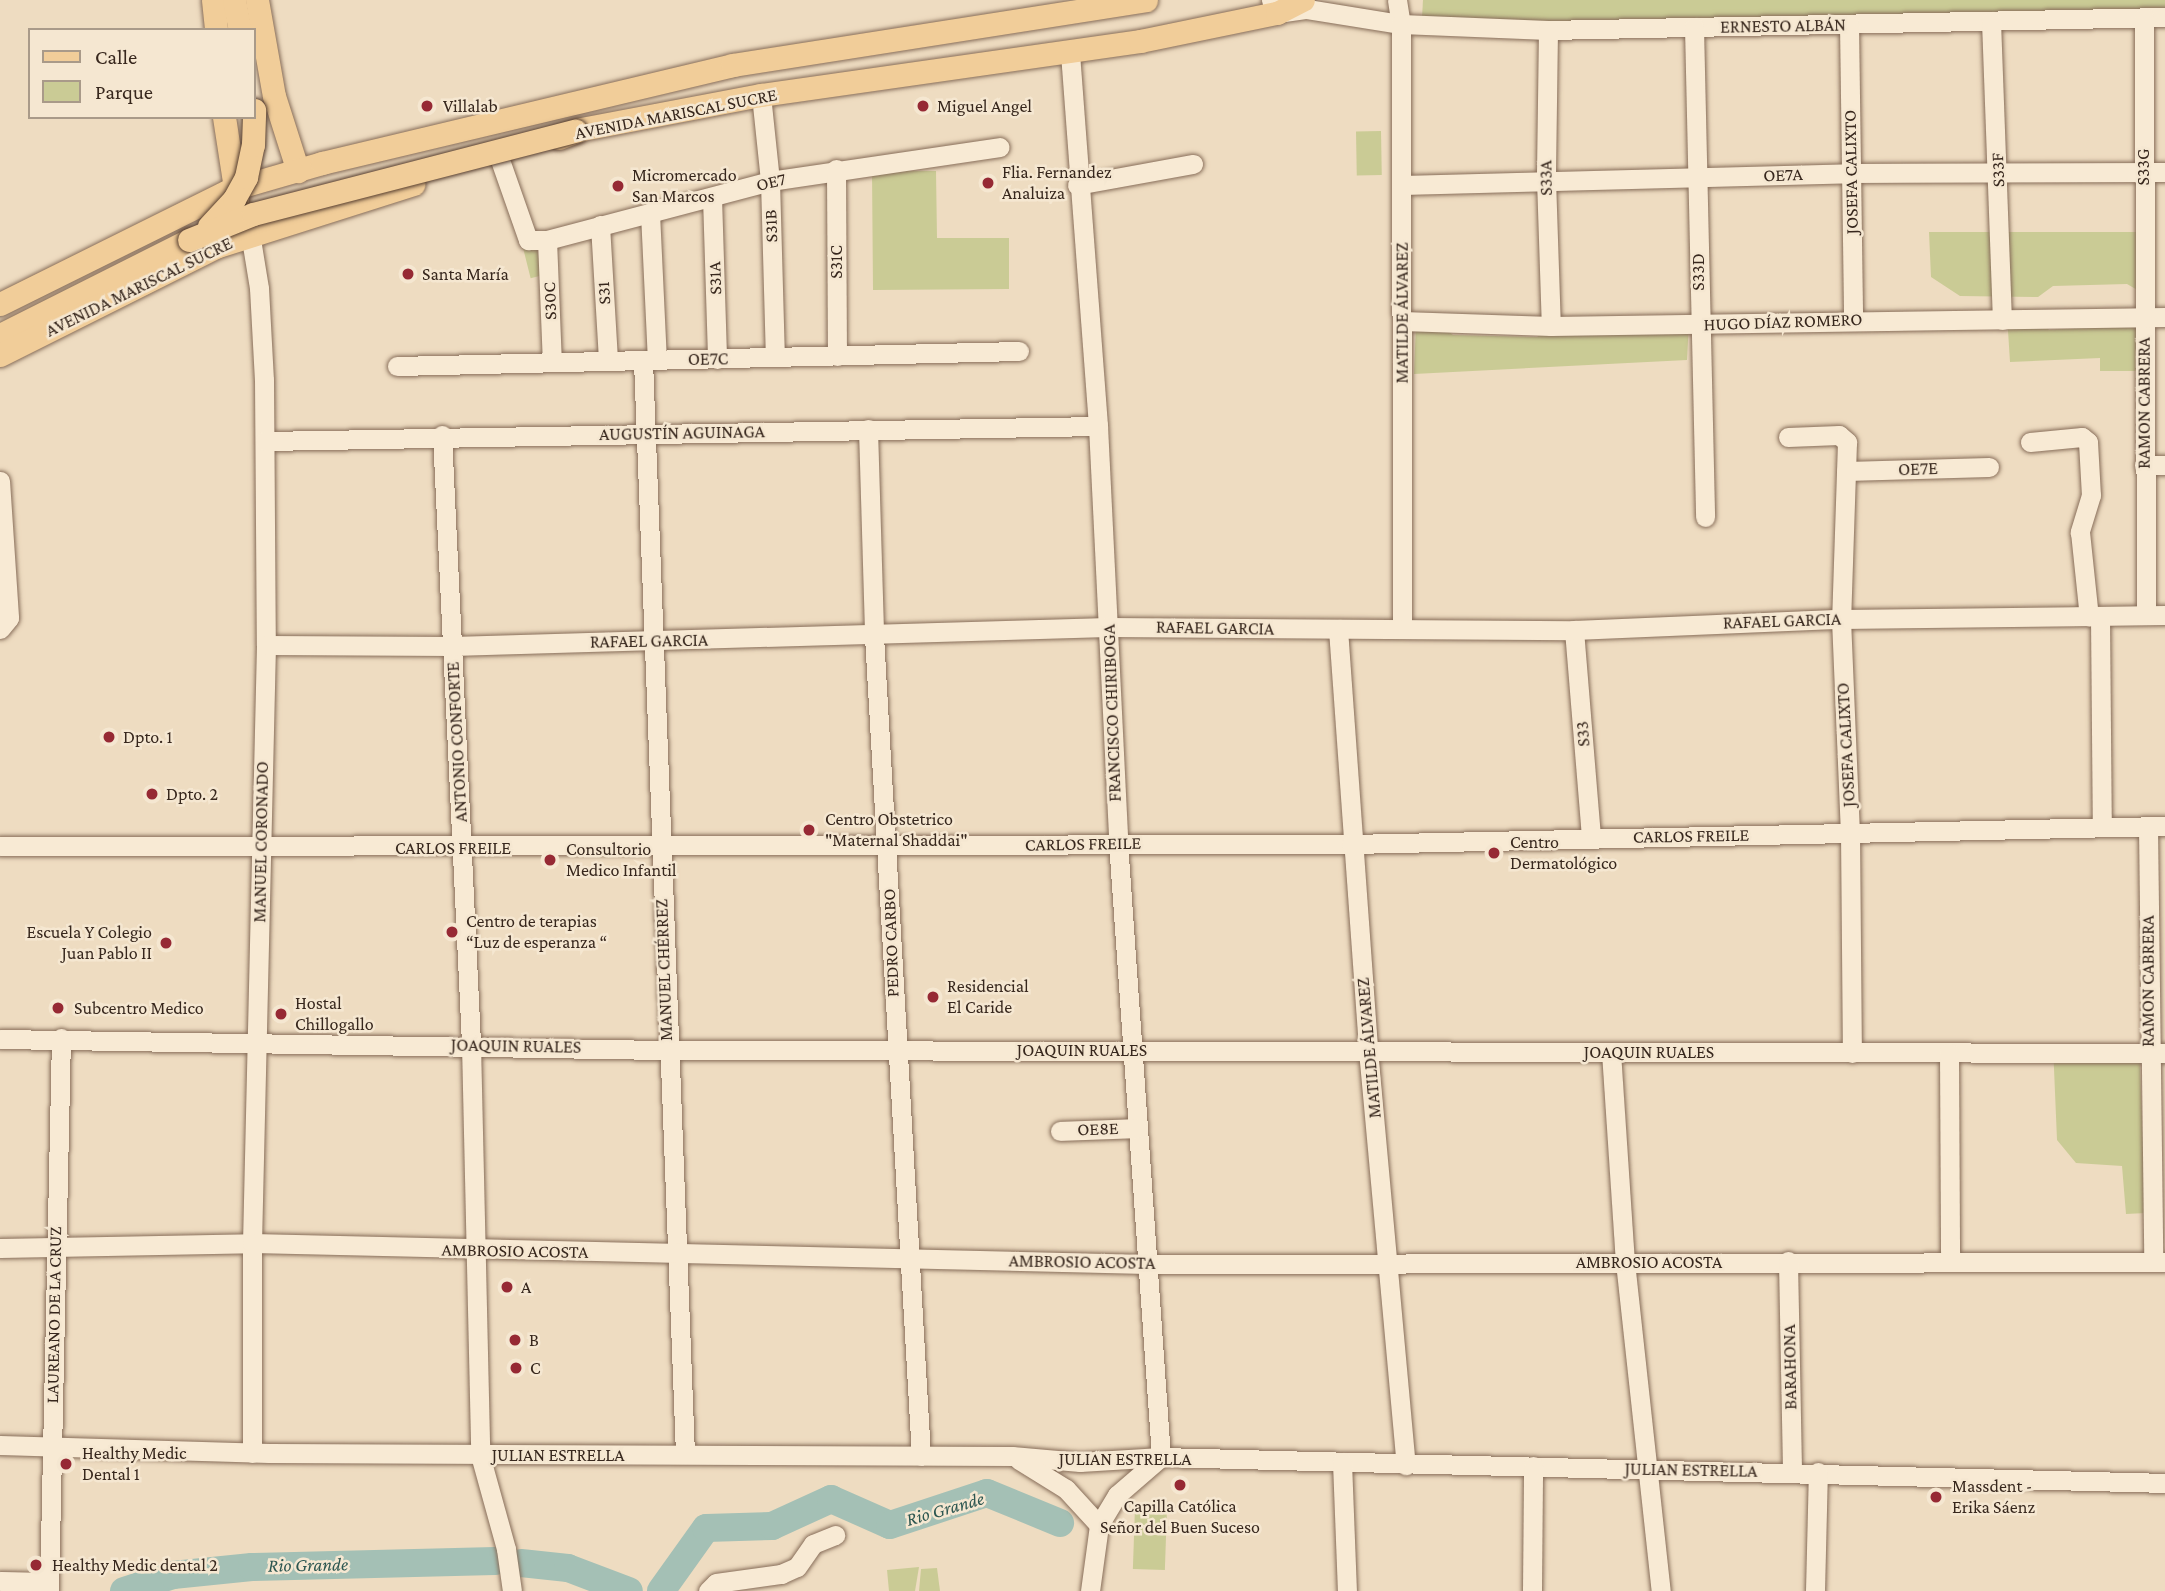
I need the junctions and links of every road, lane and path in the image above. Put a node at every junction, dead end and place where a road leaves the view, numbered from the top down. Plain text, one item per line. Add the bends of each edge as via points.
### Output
1 (213, 0) edge
2 (234, 0) edge
3 (257, 0) edge
4 (1146, 0) edge
5 (1303, 0) edge
6 (1397, 0) edge
7 (1274, 6) edge
8 (2144, 17) junction
9 (2165, 17) edge
10 (1991, 21) junction
11 (1401, 24) junction
12 (1849, 24) junction
13 (1694, 27) junction
14 (216, 28) edge
15 (240, 28) edge
16 (1548, 30) junction
17 (1070, 53) junction
18 (761, 95) junction
19 (224, 119) edge
20 (254, 119) edge
21 (579, 130) junction
22 (1000, 147) dead end
23 (500, 160) junction
24 (1192, 164) dead end
25 (836, 169) junction
26 (298, 170) junction
27 (2165, 172) edge
28 (1851, 173) junction
29 (2142, 173) junction
30 (1998, 174) junction
31 (1699, 178) junction
32 (1546, 179) junction
33 (770, 181) junction
34 (1077, 185) junction
35 (1402, 185) junction
36 (232, 189) junction
37 (712, 197) junction
38 (650, 212) junction
39 (600, 225) junction
40 (250, 233) junction
41 (189, 240) junction
42 (547, 240) junction
43 (0, 304) edge
44 (2165, 317) edge
45 (2144, 318) junction
46 (1853, 320) junction
47 (2002, 320) junction
48 (1402, 321) junction
49 (1698, 325) junction
50 (1551, 326) junction
51 (0, 335) edge
52 (1019, 351) dead end
53 (0, 355) edge
54 (837, 356) junction
55 (775, 357) junction
56 (718, 359) junction
57 (650, 360) junction
58 (608, 361) junction
59 (552, 362) junction
60 (397, 366) dead end
61 (1098, 426) junction
62 (868, 429) junction
63 (442, 435) junction
64 (646, 435) junction
65 (1788, 437) dead end
66 (265, 441) junction
67 (2030, 442) dead end
68 (2144, 465) junction
69 (2165, 465) edge
70 (1989, 467) dead end
71 (1846, 471) junction
72 (0, 481) edge
73 (1705, 517) dead end
74 (2155, 615) edge
75 (2094, 618) junction
76 (1841, 619) junction
77 (1402, 626) junction
78 (1108, 627) junction
79 (0, 629) edge
80 (1338, 629) junction
81 (1574, 629) junction
82 (874, 636) junction
83 (652, 640) junction
84 (266, 645) junction
85 (452, 646) junction
86 (2156, 826) edge
87 (2102, 827) junction
88 (1850, 832) junction
89 (1591, 838) junction
90 (1118, 842) junction
91 (1351, 844) junction
92 (0, 846) edge
93 (659, 846) junction
94 (261, 848) junction
95 (463, 848) junction
96 (888, 848) junction
97 (0, 1038) edge
98 (61, 1038) junction
99 (255, 1042) junction
100 (471, 1044) junction
101 (895, 1049) junction
102 (666, 1050) junction
103 (1368, 1050) junction
104 (1131, 1051) junction
105 (1611, 1052) junction
106 (1852, 1053) junction
107 (1950, 1053) junction
108 (2157, 1053) edge
109 (1137, 1128) junction
110 (1060, 1130) dead end
111 (252, 1243) junction
112 (56, 1247) junction
113 (0, 1248) edge
114 (479, 1251) junction
115 (675, 1253) junction
116 (907, 1259) junction
117 (1788, 1261) junction
118 (2159, 1261) edge
119 (1625, 1262) junction
120 (1950, 1262) junction
121 (1147, 1264) junction
122 (1389, 1265) junction
123 (0, 1445) edge
124 (51, 1447) junction
125 (253, 1453) junction
126 (685, 1454) junction
127 (480, 1455) junction
128 (921, 1456) junction
129 (1012, 1456) junction
130 (1161, 1457) junction
131 (1342, 1462) junction
132 (1406, 1465) junction
133 (1533, 1466) junction
134 (1648, 1471) junction
135 (1792, 1472) junction
136 (1818, 1472) junction
137 (2165, 1483) edge
138 (1099, 1525) junction
139 (835, 1535) dead end
140 (0, 1581) edge
141 (49, 1586) edge
142 (512, 1591) edge
143 (708, 1591) edge
144 (1090, 1591) edge
145 (1347, 1591) edge
146 (1532, 1591) edge
147 (1661, 1591) edge
148 (1815, 1591) edge

1 - 14 main road
2 - 15 main road
3 - 26 main road via 274,96
4 - 26 main road, AVENIDA MARISCAL SUCRE via 732,65
5 - 7 main road, AVENIDA MARISCAL SUCRE
6 - 11 street, MATILDE ÁLVAREZ
7 - 11 street, ERNESTO ALBÁN via 1338,11
7 - 17 main road, AVENIDA MARISCAL SUCRE
8 - 9 street, ERNESTO ALBÁN
8 - 10 street, ERNESTO ALBÁN
8 - 29 street, S33G
10 - 12 street, ERNESTO ALBÁN
10 - 30 street, S33F
11 - 16 street, ERNESTO ALBÁN
11 - 35 street, MATILDE ÁLVAREZ
12 - 13 street, ERNESTO ALBÁN
12 - 28 street, JOSEFA CALIXTO
13 - 16 street, ERNESTO ALBÁN
13 - 31 street, S33D
16 - 32 street, S33A
17 - 18 main road, AVENIDA MARISCAL SUCRE
17 - 34 street, FRANCISCO CHIRIBOGA
18 - 21 main road, AVENIDA MARISCAL SUCRE
18 - 33 street, S31B
19 - 36 main road
20 - 41 main road, bridge via 253,145 241,189 224,212
21 - 23 main road, AVENIDA MARISCAL SUCRE
21 - 41 main road, bridge via 253,214
22 - 25 street, OE7
23 - 40 main road, AVENIDA MARISCAL SUCRE
23 - 42 street via 528,240
24 - 34 street
25 - 33 street, OE7
25 - 54 street, S31C
26 - 36 main road, AVENIDA MARISCAL SUCRE
27 - 29 street, OE7A
28 - 30 street, OE7A
28 - 31 street, OE7A
28 - 46 street, JOSEFA CALIXTO
29 - 30 street, OE7A
29 - 45 street, S33G
30 - 47 street, S33F
31 - 32 street, OE7A
31 - 49 street, S33D
32 - 35 street, OE7A
32 - 50 street, S33A
33 - 37 street, OE7
33 - 55 street, S31B
34 - 61 street, FRANCISCO CHIRIBOGA
35 - 48 street, MATILDE ÁLVAREZ
36 - 40 main road
36 - 43 main road, AVENIDA MARISCAL SUCRE
37 - 38 street, OE7
37 - 56 street, S31A
38 - 39 street, OE7
38 - 57 street, MANUEL CHÉRREZ
39 - 42 street, OE7
39 - 58 street, S31
40 - 53 main road, AVENIDA MARISCAL SUCRE
40 - 66 street, MANUEL CORONADO via 260,302
41 - 51 main road
42 - 59 street, S30C
44 - 45 street, HUGO DÍAZ ROMERO
45 - 47 street, HUGO DÍAZ ROMERO
45 - 68 street, RAMON CABRERA
46 - 47 street, HUGO DÍAZ ROMERO
46 - 49 street, HUGO DÍAZ ROMERO
48 - 50 street, HUGO DÍAZ ROMERO
48 - 77 street, MATILDE ÁLVAREZ
49 - 50 street, HUGO DÍAZ ROMERO
49 - 73 street, S33D
52 - 54 street, OE7C
54 - 55 street, OE7C
55 - 56 street, OE7C
56 - 57 street, OE7C
57 - 58 street, OE7C
57 - 64 street, MANUEL CHÉRREZ
58 - 59 street, OE7C
59 - 60 street, OE7C
61 - 62 street, AUGUSTÍN AGUINAGA
61 - 78 street, FRANCISCO CHIRIBOGA
62 - 64 street, AUGUSTÍN AGUINAGA
62 - 82 street, PEDRO CARBO
63 - 64 street, AUGUSTÍN AGUINAGA
63 - 66 street, AUGUSTÍN AGUINAGA
63 - 85 street, ANTONIO CONFORTE
64 - 83 street, MANUEL CHÉRREZ
65 - 71 street, JOSEFA CALIXTO via 1844,437
66 - 84 street, MANUEL CORONADO
67 - 75 street via 2082,437 2088,442 2091,495 2080,532
68 - 69 street
68 - 74 street, RAMON CABRERA
70 - 71 street, OE7E
71 - 76 street, JOSEFA CALIXTO
72 - 79 street via 9,618
74 - 75 street, RAFAEL GARCIA
75 - 76 street, RAFAEL GARCIA
75 - 87 street
76 - 81 street, RAFAEL GARCIA
76 - 88 street, JOSEFA CALIXTO
77 - 80 street, RAFAEL GARCIA
77 - 81 street, RAFAEL GARCIA
78 - 80 street, RAFAEL GARCIA
78 - 82 street, RAFAEL GARCIA
78 - 90 street, FRANCISCO CHIRIBOGA
80 - 91 street, MATILDE ÁLVAREZ
81 - 89 street, S33
82 - 83 street, RAFAEL GARCIA
82 - 96 street, PEDRO CARBO
83 - 85 street, RAFAEL GARCIA
83 - 93 street, MANUEL CHÉRREZ
84 - 85 street, RAFAEL GARCIA
84 - 94 street, MANUEL CORONADO
85 - 95 street, ANTONIO CONFORTE
86 - 87 street, CARLOS FREILE
86 - 108 street, RAMON CABRERA
87 - 88 street, CARLOS FREILE
88 - 89 street, CARLOS FREILE
88 - 106 street, JOSEFA CALIXTO
89 - 91 street, CARLOS FREILE
90 - 91 street, CARLOS FREILE
90 - 96 street, CARLOS FREILE
90 - 104 street, FRANCISCO CHIRIBOGA
91 - 103 street, MATILDE ÁLVAREZ
92 - 94 street, CARLOS FREILE
93 - 95 street, CARLOS FREILE
93 - 96 street, CARLOS FREILE
93 - 102 street, MANUEL CHÉRREZ
94 - 95 street, CARLOS FREILE
94 - 99 street, MANUEL CORONADO
95 - 100 street, ANTONIO CONFORTE
96 - 101 street, PEDRO CARBO
97 - 98 street, JOAQUIN RUALES
98 - 99 street, JOAQUIN RUALES
98 - 112 street, LAUREANO DE LA CRUZ
99 - 100 street, JOAQUIN RUALES
99 - 111 street, MANUEL CORONADO
100 - 102 street, JOAQUIN RUALES
100 - 114 street, ANTONIO CONFORTE
101 - 102 street, JOAQUIN RUALES
101 - 104 street, JOAQUIN RUALES
101 - 116 street, PEDRO CARBO
102 - 115 street, MANUEL CHÉRREZ
103 - 104 street, JOAQUIN RUALES
103 - 105 street, JOAQUIN RUALES
103 - 122 street, MATILDE ÁLVAREZ
104 - 109 street, FRANCISCO CHIRIBOGA
105 - 106 street, JOAQUIN RUALES
105 - 119 street
106 - 107 street, JOAQUIN RUALES
107 - 108 street, JOAQUIN RUALES
107 - 120 street
108 - 118 street, RAMON CABRERA
109 - 110 street, OE8E
109 - 121 street, FRANCISCO CHIRIBOGA
111 - 112 street, AMBROSIO ACOSTA
111 - 114 street, AMBROSIO ACOSTA
111 - 125 street, MANUEL CORONADO
112 - 113 street, AMBROSIO ACOSTA
112 - 124 street, LAUREANO DE LA CRUZ
114 - 115 street, AMBROSIO ACOSTA
114 - 127 street, ANTONIO CONFORTE
115 - 116 street, AMBROSIO ACOSTA
115 - 126 street, MANUEL CHÉRREZ
116 - 121 street, AMBROSIO ACOSTA
116 - 128 street, PEDRO CARBO
117 - 119 street, AMBROSIO ACOSTA
117 - 120 street, AMBROSIO ACOSTA
117 - 135 street, BARAHONA
118 - 120 street, AMBROSIO ACOSTA
119 - 122 street, AMBROSIO ACOSTA
119 - 134 street
121 - 122 street, AMBROSIO ACOSTA
121 - 130 street, FRANCISCO CHIRIBOGA
122 - 132 street, MATILDE ÁLVAREZ
123 - 124 street, JULIAN ESTRELLA
124 - 125 street, JULIAN ESTRELLA
124 - 141 street, LAUREANO DE LA CRUZ
125 - 127 street, JULIAN ESTRELLA
126 - 127 street, JULIAN ESTRELLA
126 - 128 street, JULIAN ESTRELLA
127 - 142 street, ANTONIO CONFORTE
128 - 129 street, JULIAN ESTRELLA
129 - 130 street, JULIAN ESTRELLA via 1080,1462
129 - 138 street via 1066,1489
130 - 131 street, JULIAN ESTRELLA
130 - 138 street via 1117,1495
131 - 132 street, JULIAN ESTRELLA
131 - 145 street
132 - 133 street, JULIAN ESTRELLA
133 - 134 street, JULIAN ESTRELLA
133 - 146 street
134 - 135 street, JULIAN ESTRELLA
134 - 147 street
135 - 136 street, JULIAN ESTRELLA
136 - 137 street, JULIAN ESTRELLA
136 - 148 street
138 - 144 street
139 - 143 street via 813,1544 797,1567 716,1583
140 - 141 street

